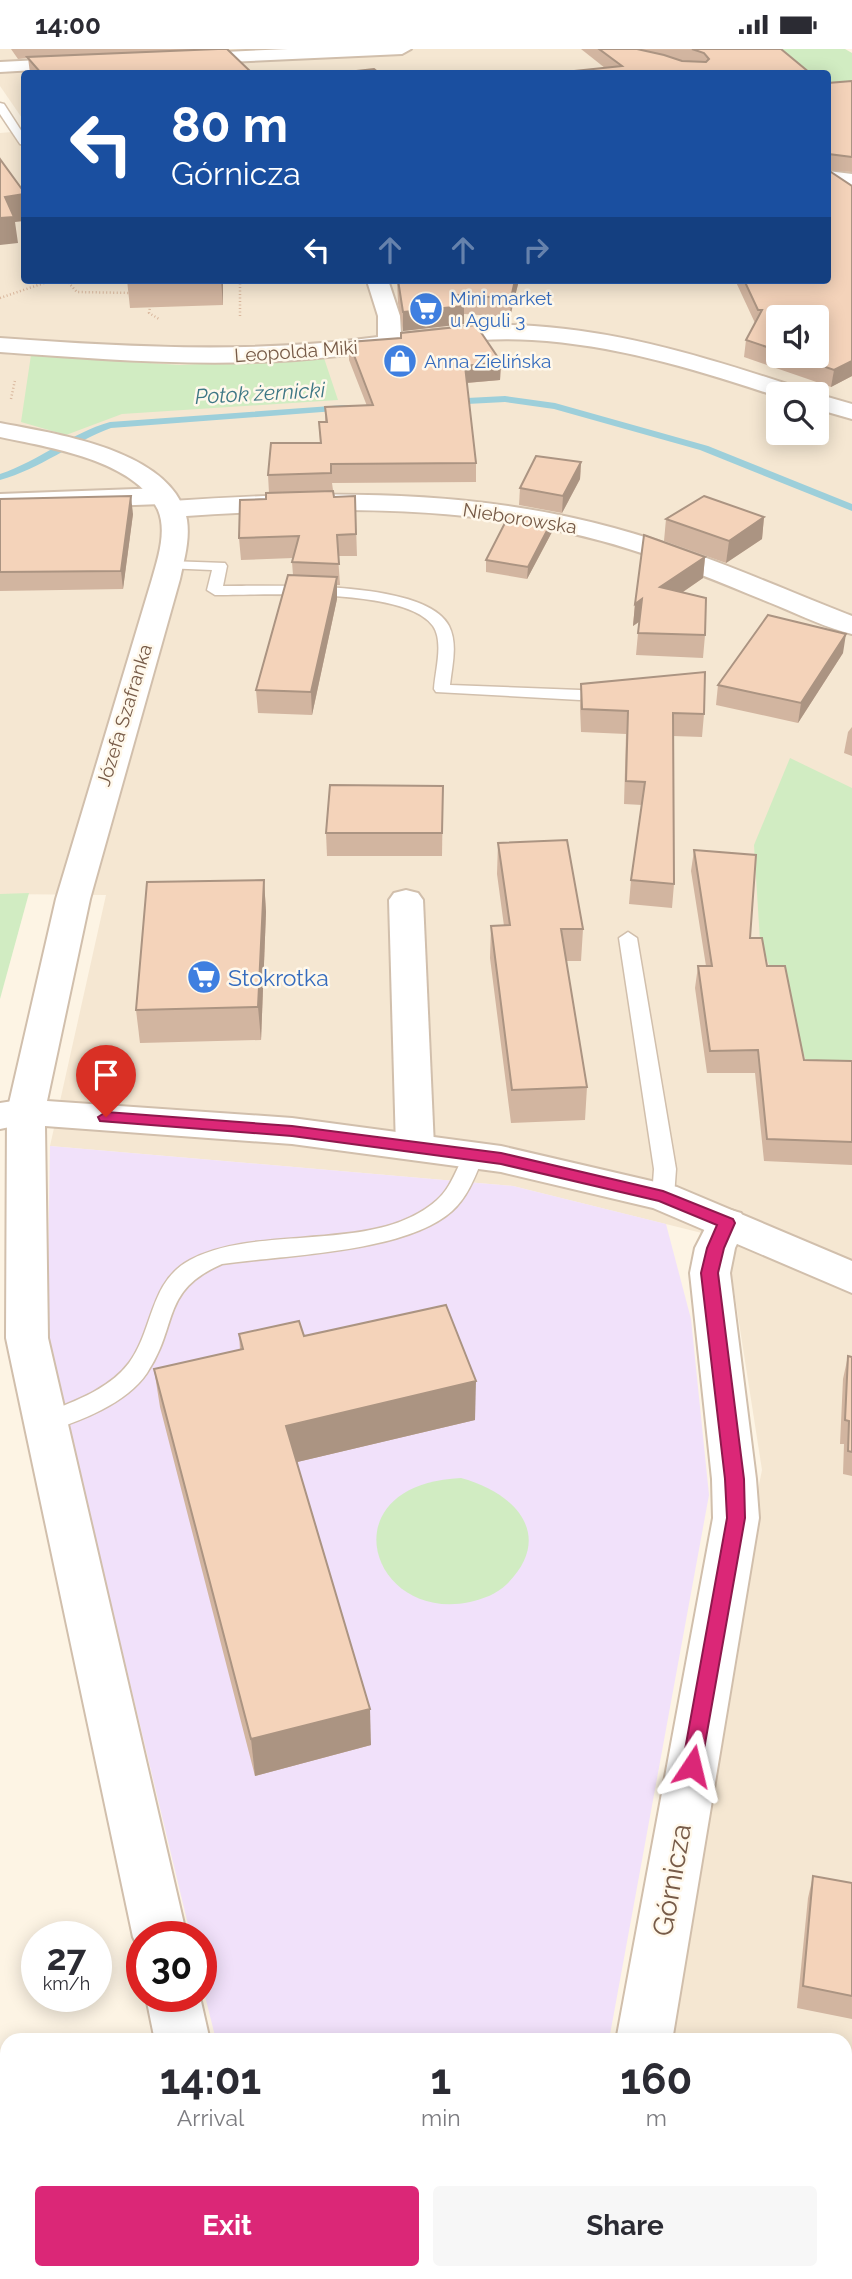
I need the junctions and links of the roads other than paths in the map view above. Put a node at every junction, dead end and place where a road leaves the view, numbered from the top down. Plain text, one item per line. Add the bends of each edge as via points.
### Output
1 (162, 49) edge
2 (402, 49) edge
3 (93, 63) edge
4 (0, 67) edge
5 (0, 106) edge
6 (18, 138) edge
7 (837, 178) edge
8 (852, 197) edge
9 (379, 284) edge
10 (390, 342) junction
11 (10, 346) edge
12 (766, 385) edge
13 (829, 405) edge
14 (852, 412) edge
15 (3, 430) edge
16 (0, 502) edge
17 (167, 503) junction
18 (169, 565) junction
19 (852, 627) edge
20 (580, 695) edge
21 (405, 900) dead end
22 (628, 937) dead end
23 (13, 1114) edge
24 (415, 1147) junction
25 (474, 1155) junction
26 (663, 1197) junction
27 (727, 1223) junction
28 (852, 1278) edge
29 (46, 1423) junction
30 (156, 1921) edge
31 (176, 2012) edge
32 (181, 2033) edge
33 (645, 2033) edge

1 - 2 street via 171,59
3 - 4 street
5 - 6 lane
7 - 8 lane
9 - 10 street via 389,316
10 - 11 street, Leopolda Miki via 290,354 208,357
10 - 12 street, Leopolda Miki via 497,333 575,337 661,353
13 - 14 street
15 - 17 street via 113,459 150,482
16 - 17 street, Nieborowska
17 - 18 street, Józefa Szafranka via 175,528
17 - 19 street, Nieborowska via 396,503 526,516 652,547
18 - 20 lane via 220,566 215,590 396,598 430,612 440,623 445,639 442,689
18 - 23 street, Józefa Szafranka
21 - 24 street
22 - 26 lane via 665,1169
23 - 24 street via 292,1131
23 - 29 street, Józefa Szafranka via 27,1338
24 - 25 street
25 - 26 street
25 - 29 lane via 443,1208 417,1223 376,1235 248,1251 200,1262 172,1287 162,1304 150,1348 137,1370 118,1388
26 - 27 street
27 - 28 street
27 - 33 street, Górnicza via 710,1273 736,1518
29 - 30 street, Józefa Szafranka
31 - 32 street

